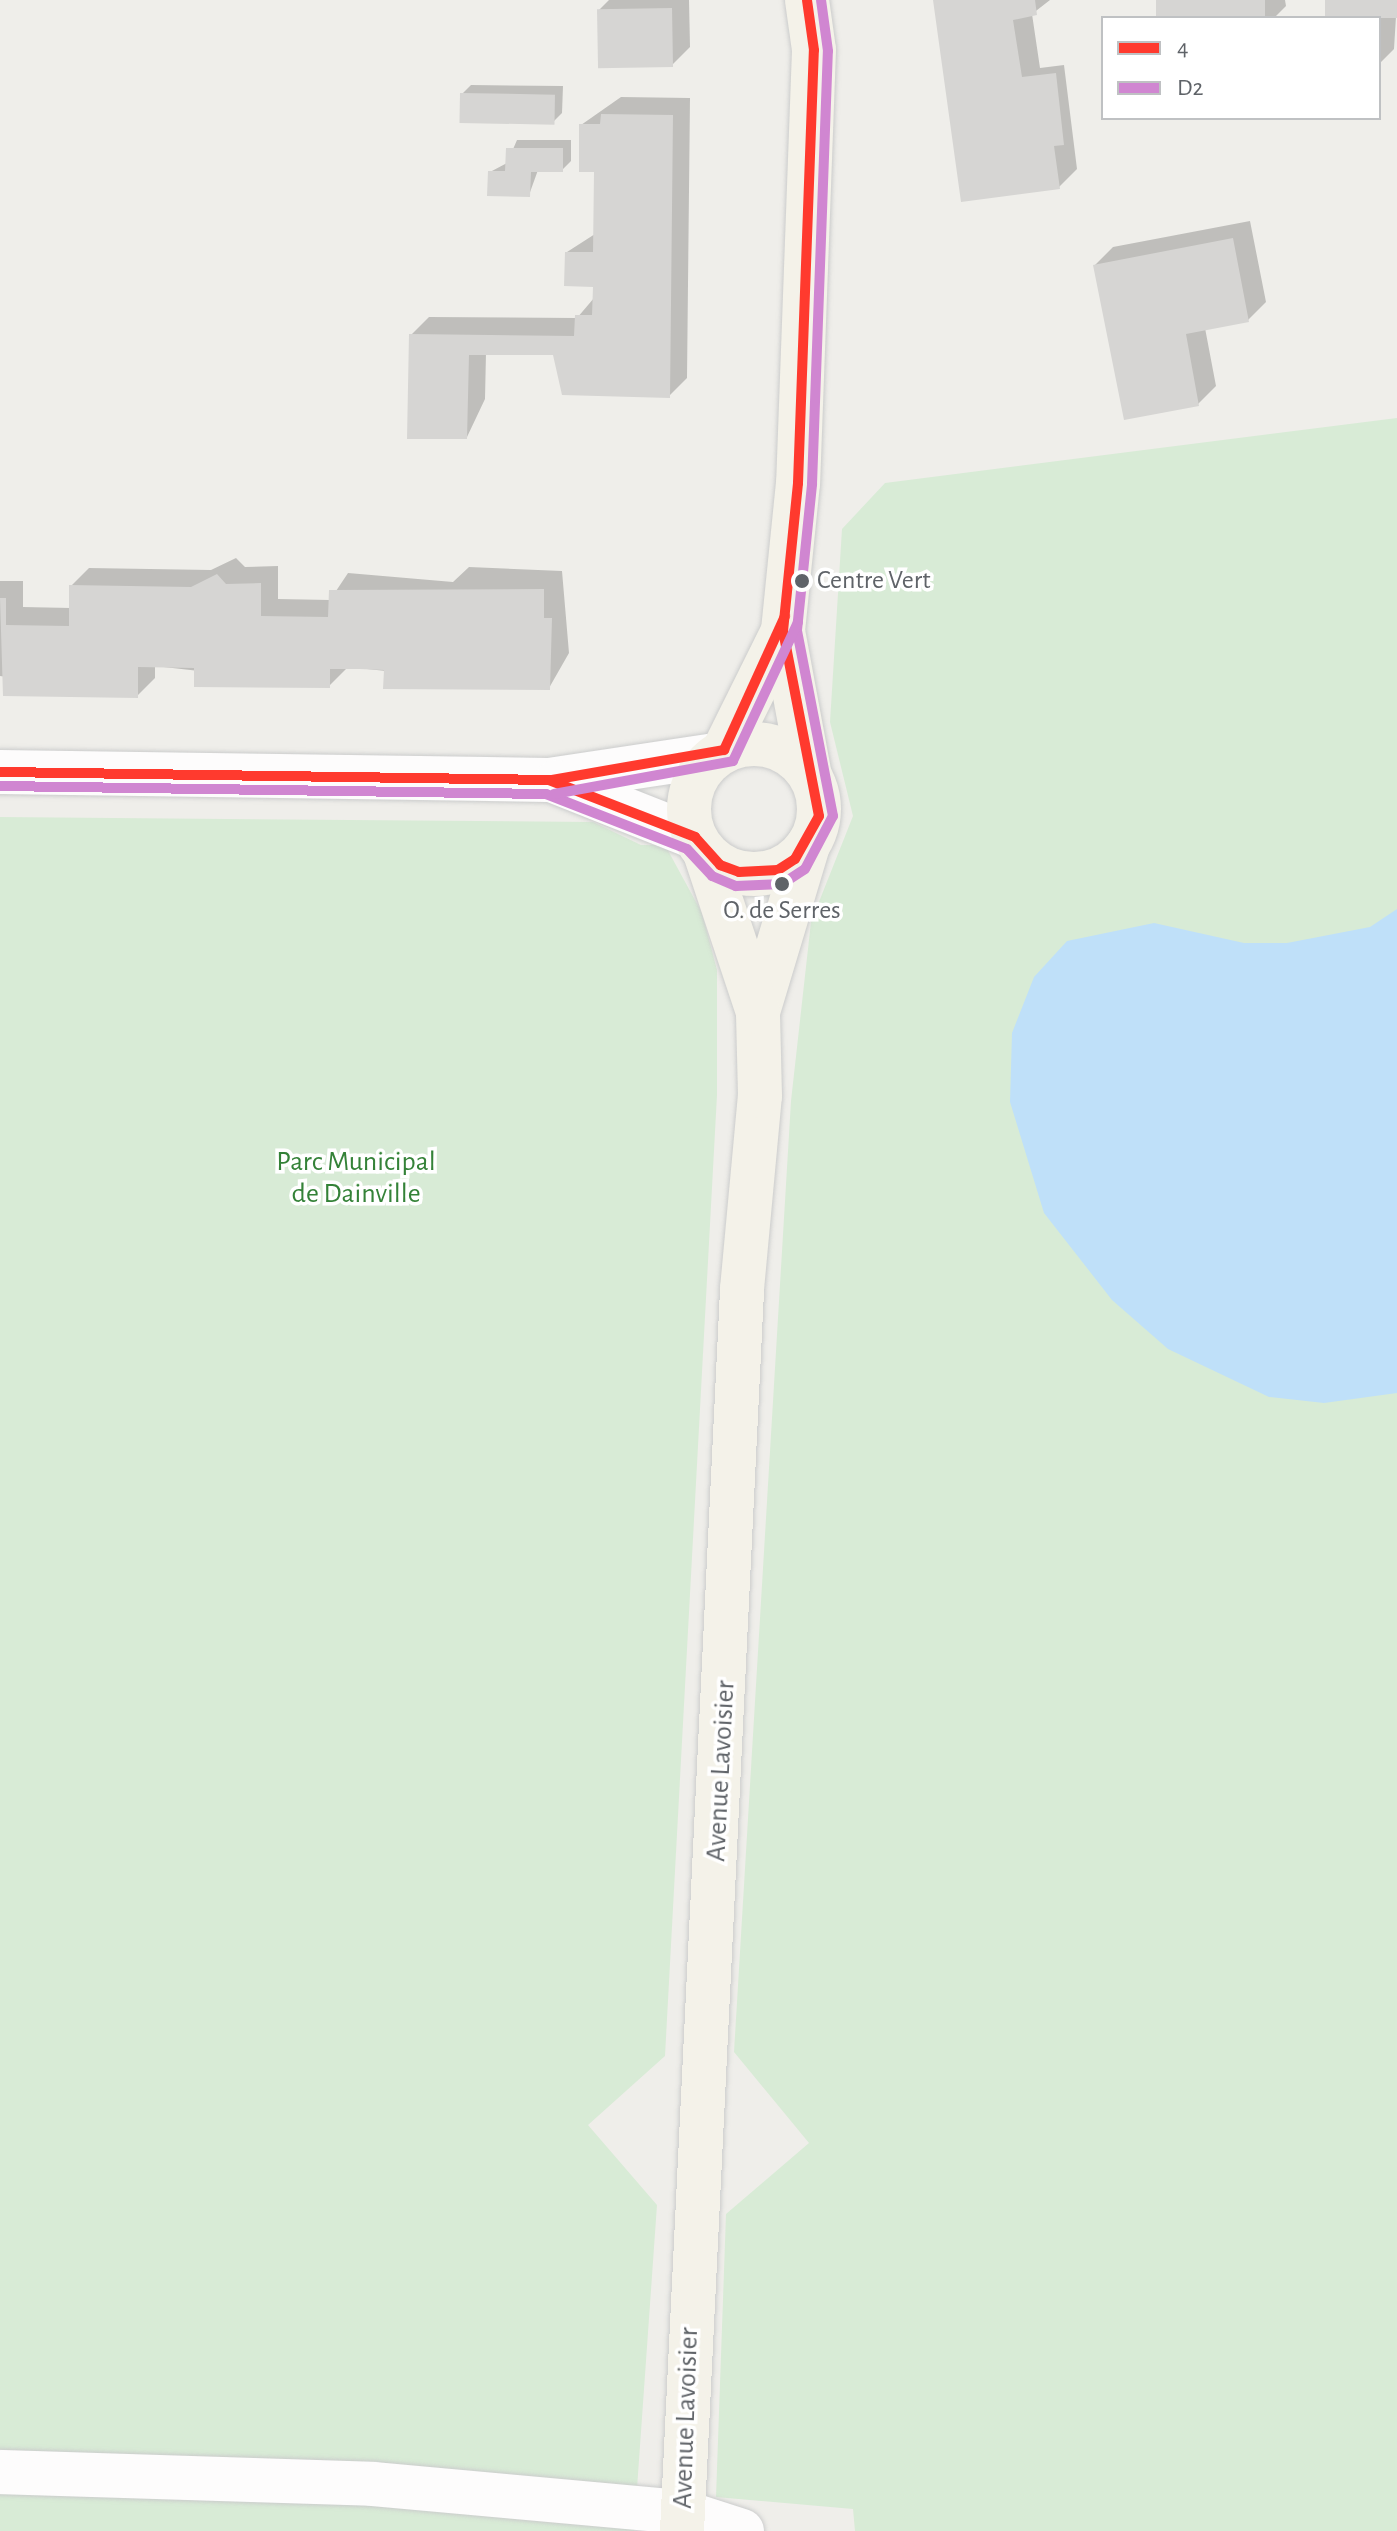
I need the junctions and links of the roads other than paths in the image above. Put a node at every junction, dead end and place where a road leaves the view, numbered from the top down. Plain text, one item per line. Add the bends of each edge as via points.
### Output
1 (807, 0) edge
2 (783, 631) junction
3 (720, 753) junction
4 (809, 771) junction
5 (0, 772) edge
6 (549, 780) junction
7 (700, 845) junction
8 (808, 845) junction
9 (758, 1012) junction
10 (0, 2472) edge
11 (683, 2521) edge
12 (742, 2531) edge

1 - 2 main road via 814,50 808,220
2 - 3 main road
2 - 4 main road
3 - 4 main road via 761,743
3 - 6 street
3 - 7 main road via 690,792
4 - 8 main road via 819,816
5 - 6 street
6 - 7 street
7 - 8 main road via 720,865 759,874 778,870
7 - 9 main road, Avenue Lavoisier
8 - 9 main road, Avenue Lavoisier
9 - 11 main road, Avenue Lavoisier via 760,1096 742,1289
10 - 11 street via 373,2484
11 - 12 street

